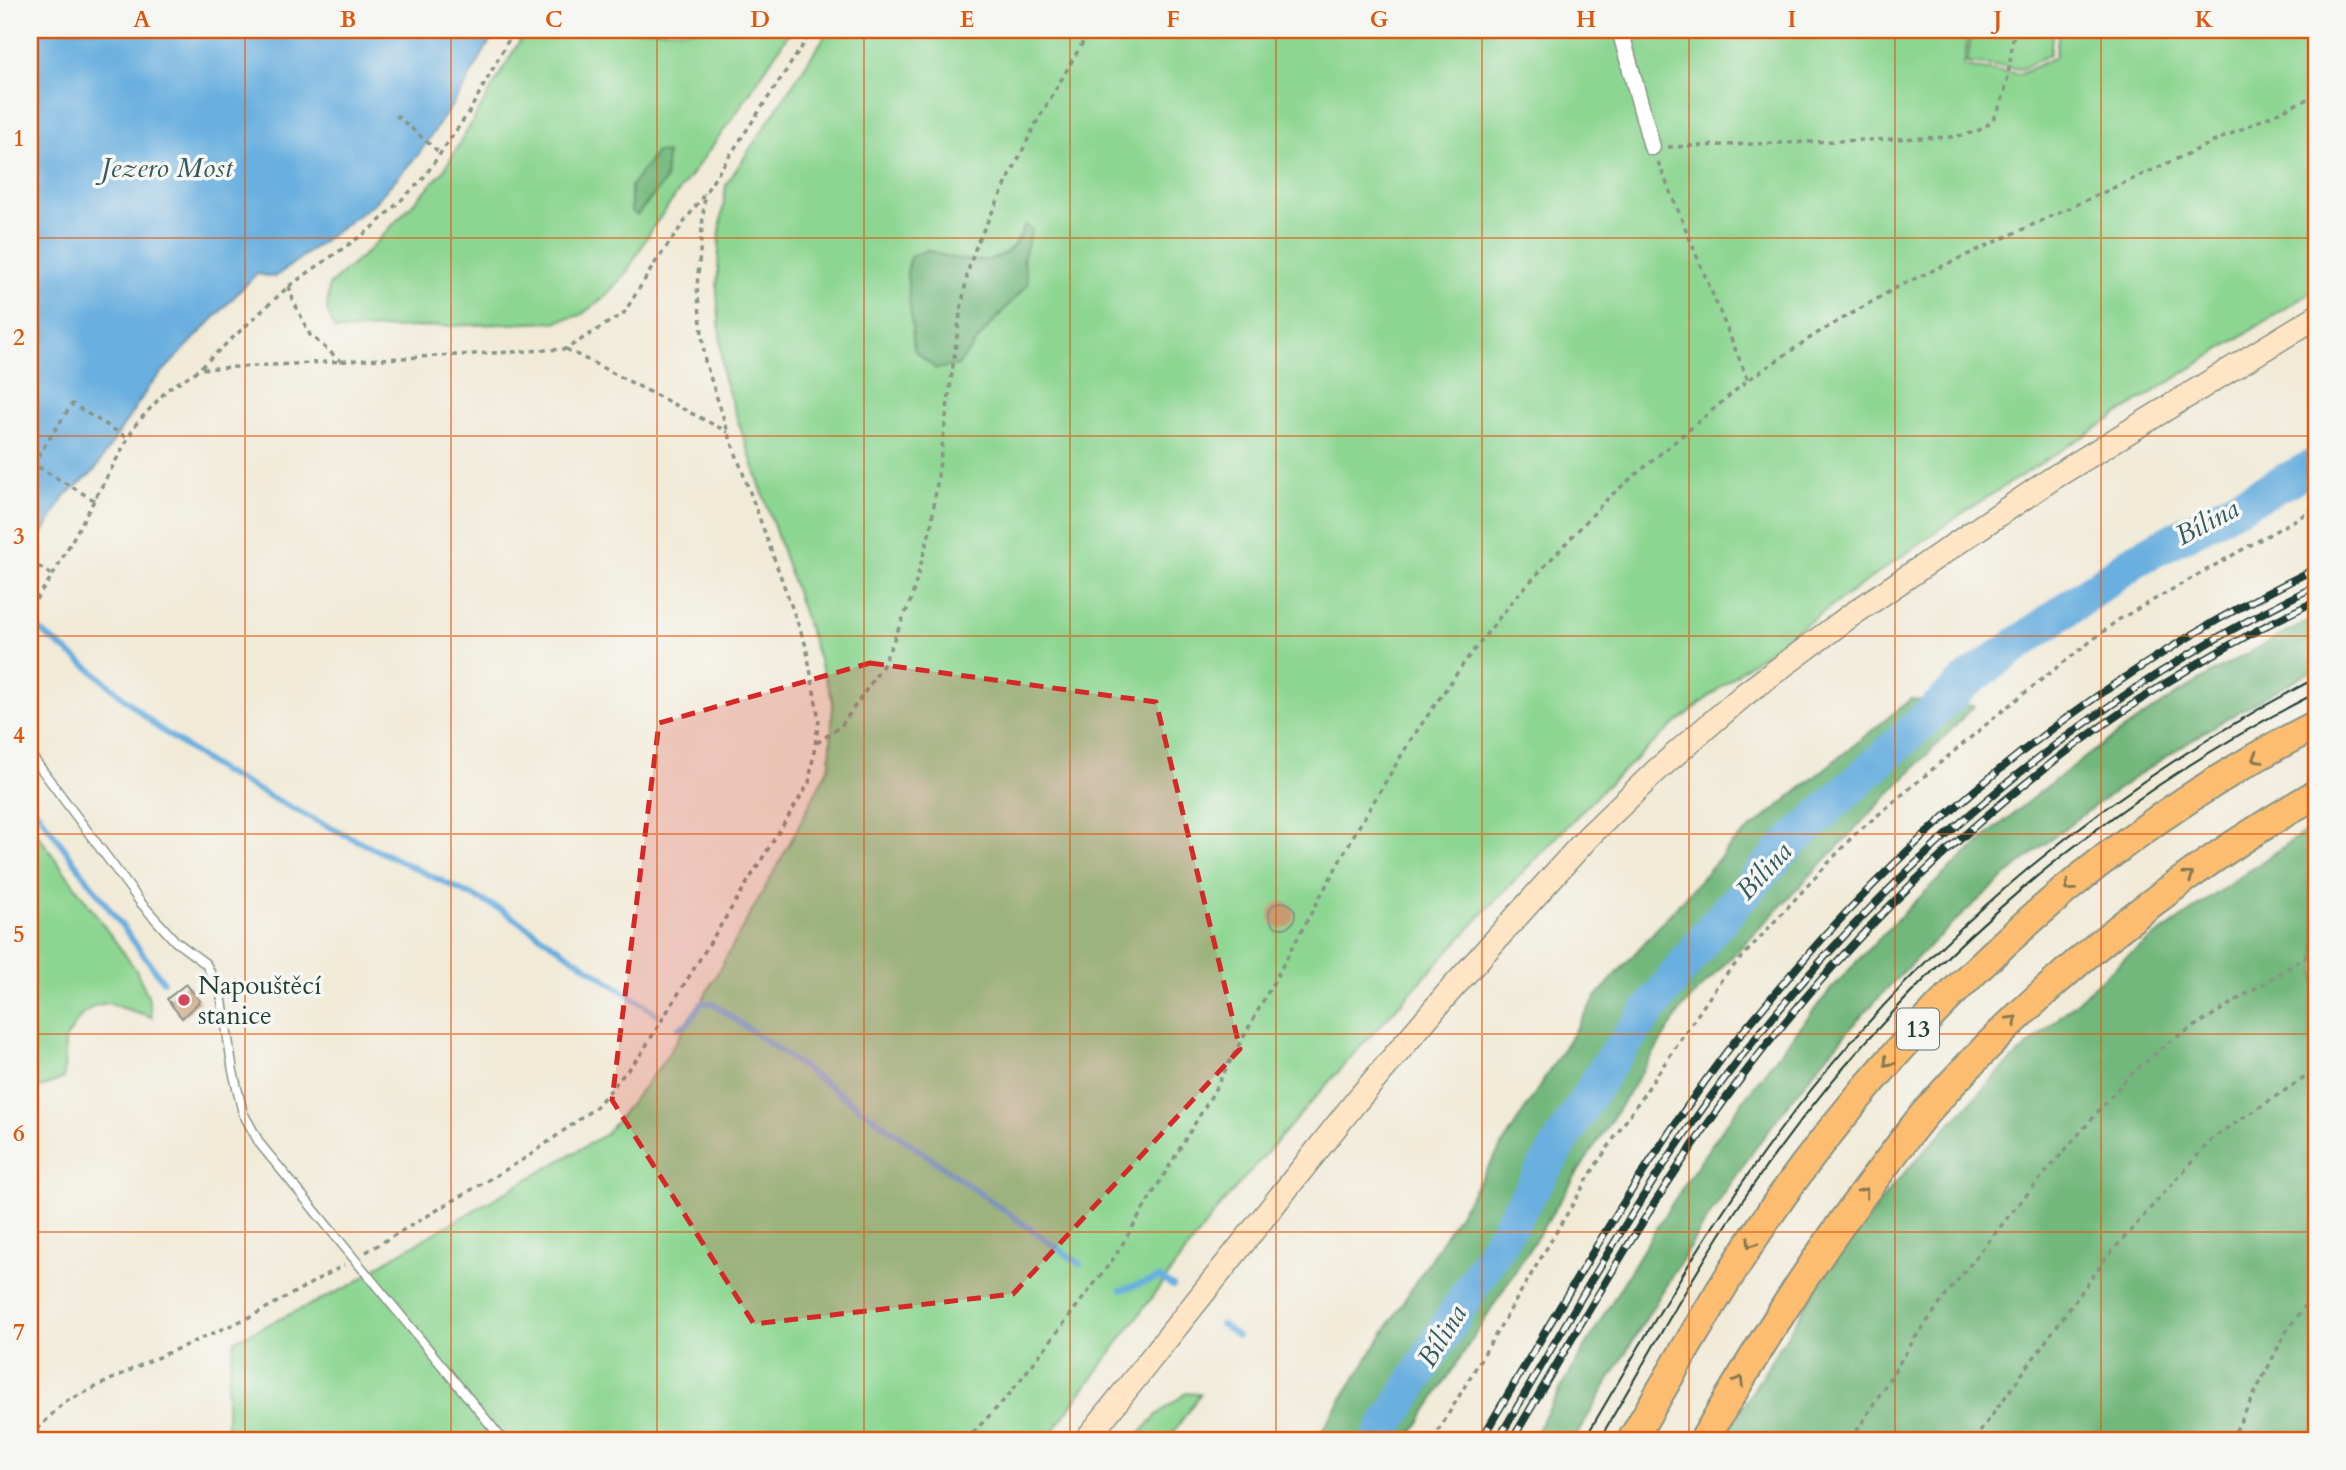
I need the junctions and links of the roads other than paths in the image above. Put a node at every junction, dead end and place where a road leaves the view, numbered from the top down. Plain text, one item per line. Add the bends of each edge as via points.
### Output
1 (1620, 30) edge
2 (1652, 147) road end
3 (2316, 317) edge
4 (2316, 725) edge
5 (30, 754) edge
6 (2316, 794) edge
7 (503, 1440) edge
8 (1086, 1440) edge
9 (1632, 1440) edge
10 (1704, 1440) edge

1 - 2 street
3 - 8 street via 2053,478 1850,616 1745,694 1657,770 1589,836 1439,1003
4 -> 9 highway, 13 via 2178,806 2074,883 1964,980 1884,1065 1803,1168 1746,1249
5 - 7 lane via 141,903 175,941 206,964 221,994 243,1113 260,1144
10 -> 6 highway, 13 via 1792,1293 1847,1213 1926,1112 2012,1020 2114,931 2210,861

